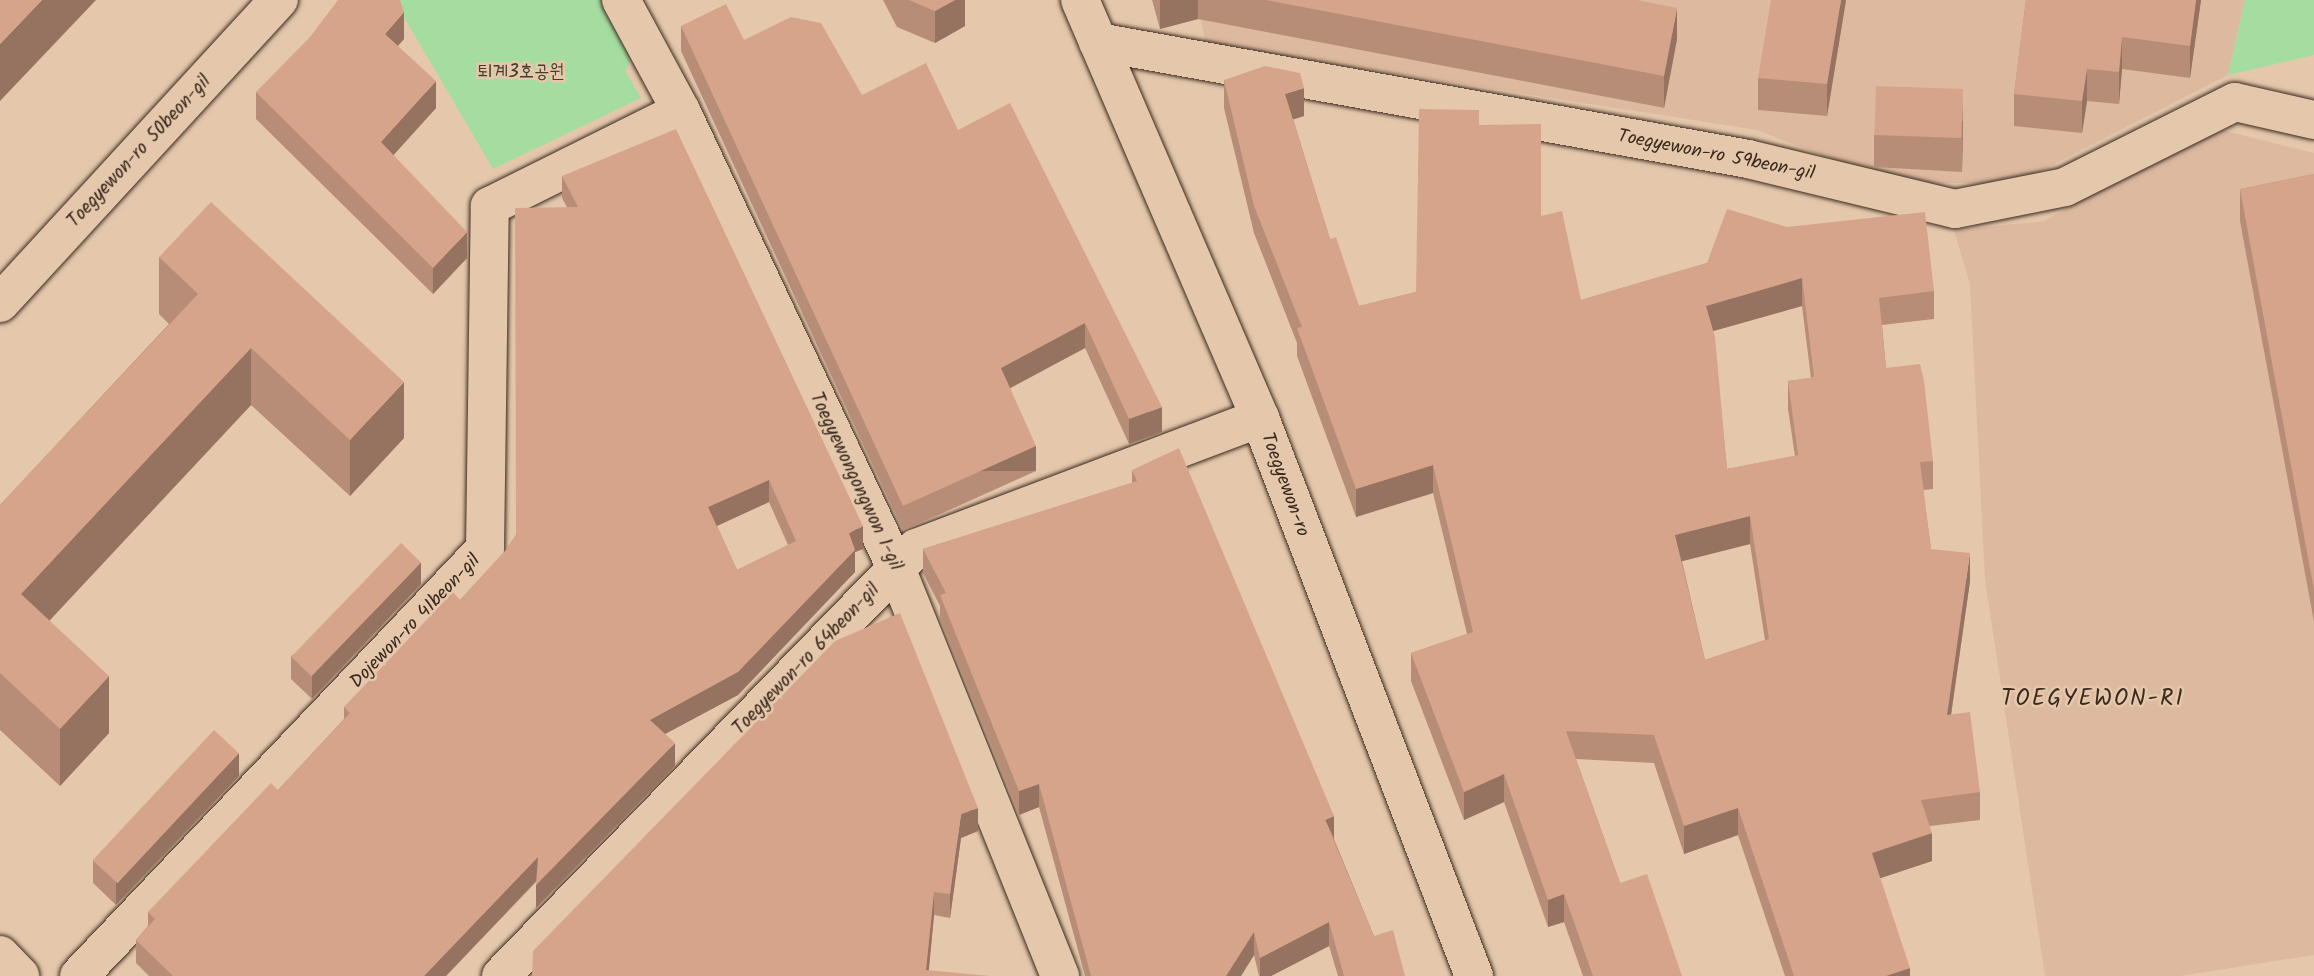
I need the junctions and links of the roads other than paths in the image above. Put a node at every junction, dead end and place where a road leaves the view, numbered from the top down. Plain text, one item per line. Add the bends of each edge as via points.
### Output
1 (279, 0) edge
2 (621, 0) edge
3 (1080, 0) edge
4 (1098, 43) junction
5 (681, 111) junction
6 (2314, 120) edge
7 (0, 303) edge
8 (1260, 418) junction
9 (896, 568) junction
10 (0, 955) edge
11 (20, 976) edge
12 (79, 976) edge
13 (501, 976) edge
14 (1060, 976) edge
15 (1474, 976) edge

1 - 7 street, Toegyewon-ro 50beon-gil
2 - 5 street, Toegyewongongwon 1-gil
3 - 4 street, Toegyewon-ro
4 - 6 street, Toegyewon-ro 59beon-gil via 1748,159 1955,209 2065,187 2235,102
4 - 8 street, Toegyewon-ro
5 - 9 street, Toegyewongongwon 1-gil
5 - 12 street, Dojewon-ro 41beon-gil via 490,206 485,549
8 - 9 street, Toegyewon-ro 64beon-gil via 916,548
8 - 15 street, Toegyewon-ro
9 - 13 street, Toegyewon-ro 64beon-gil
9 - 14 street, Toegyewongongwon 1-gil
10 - 11 street

